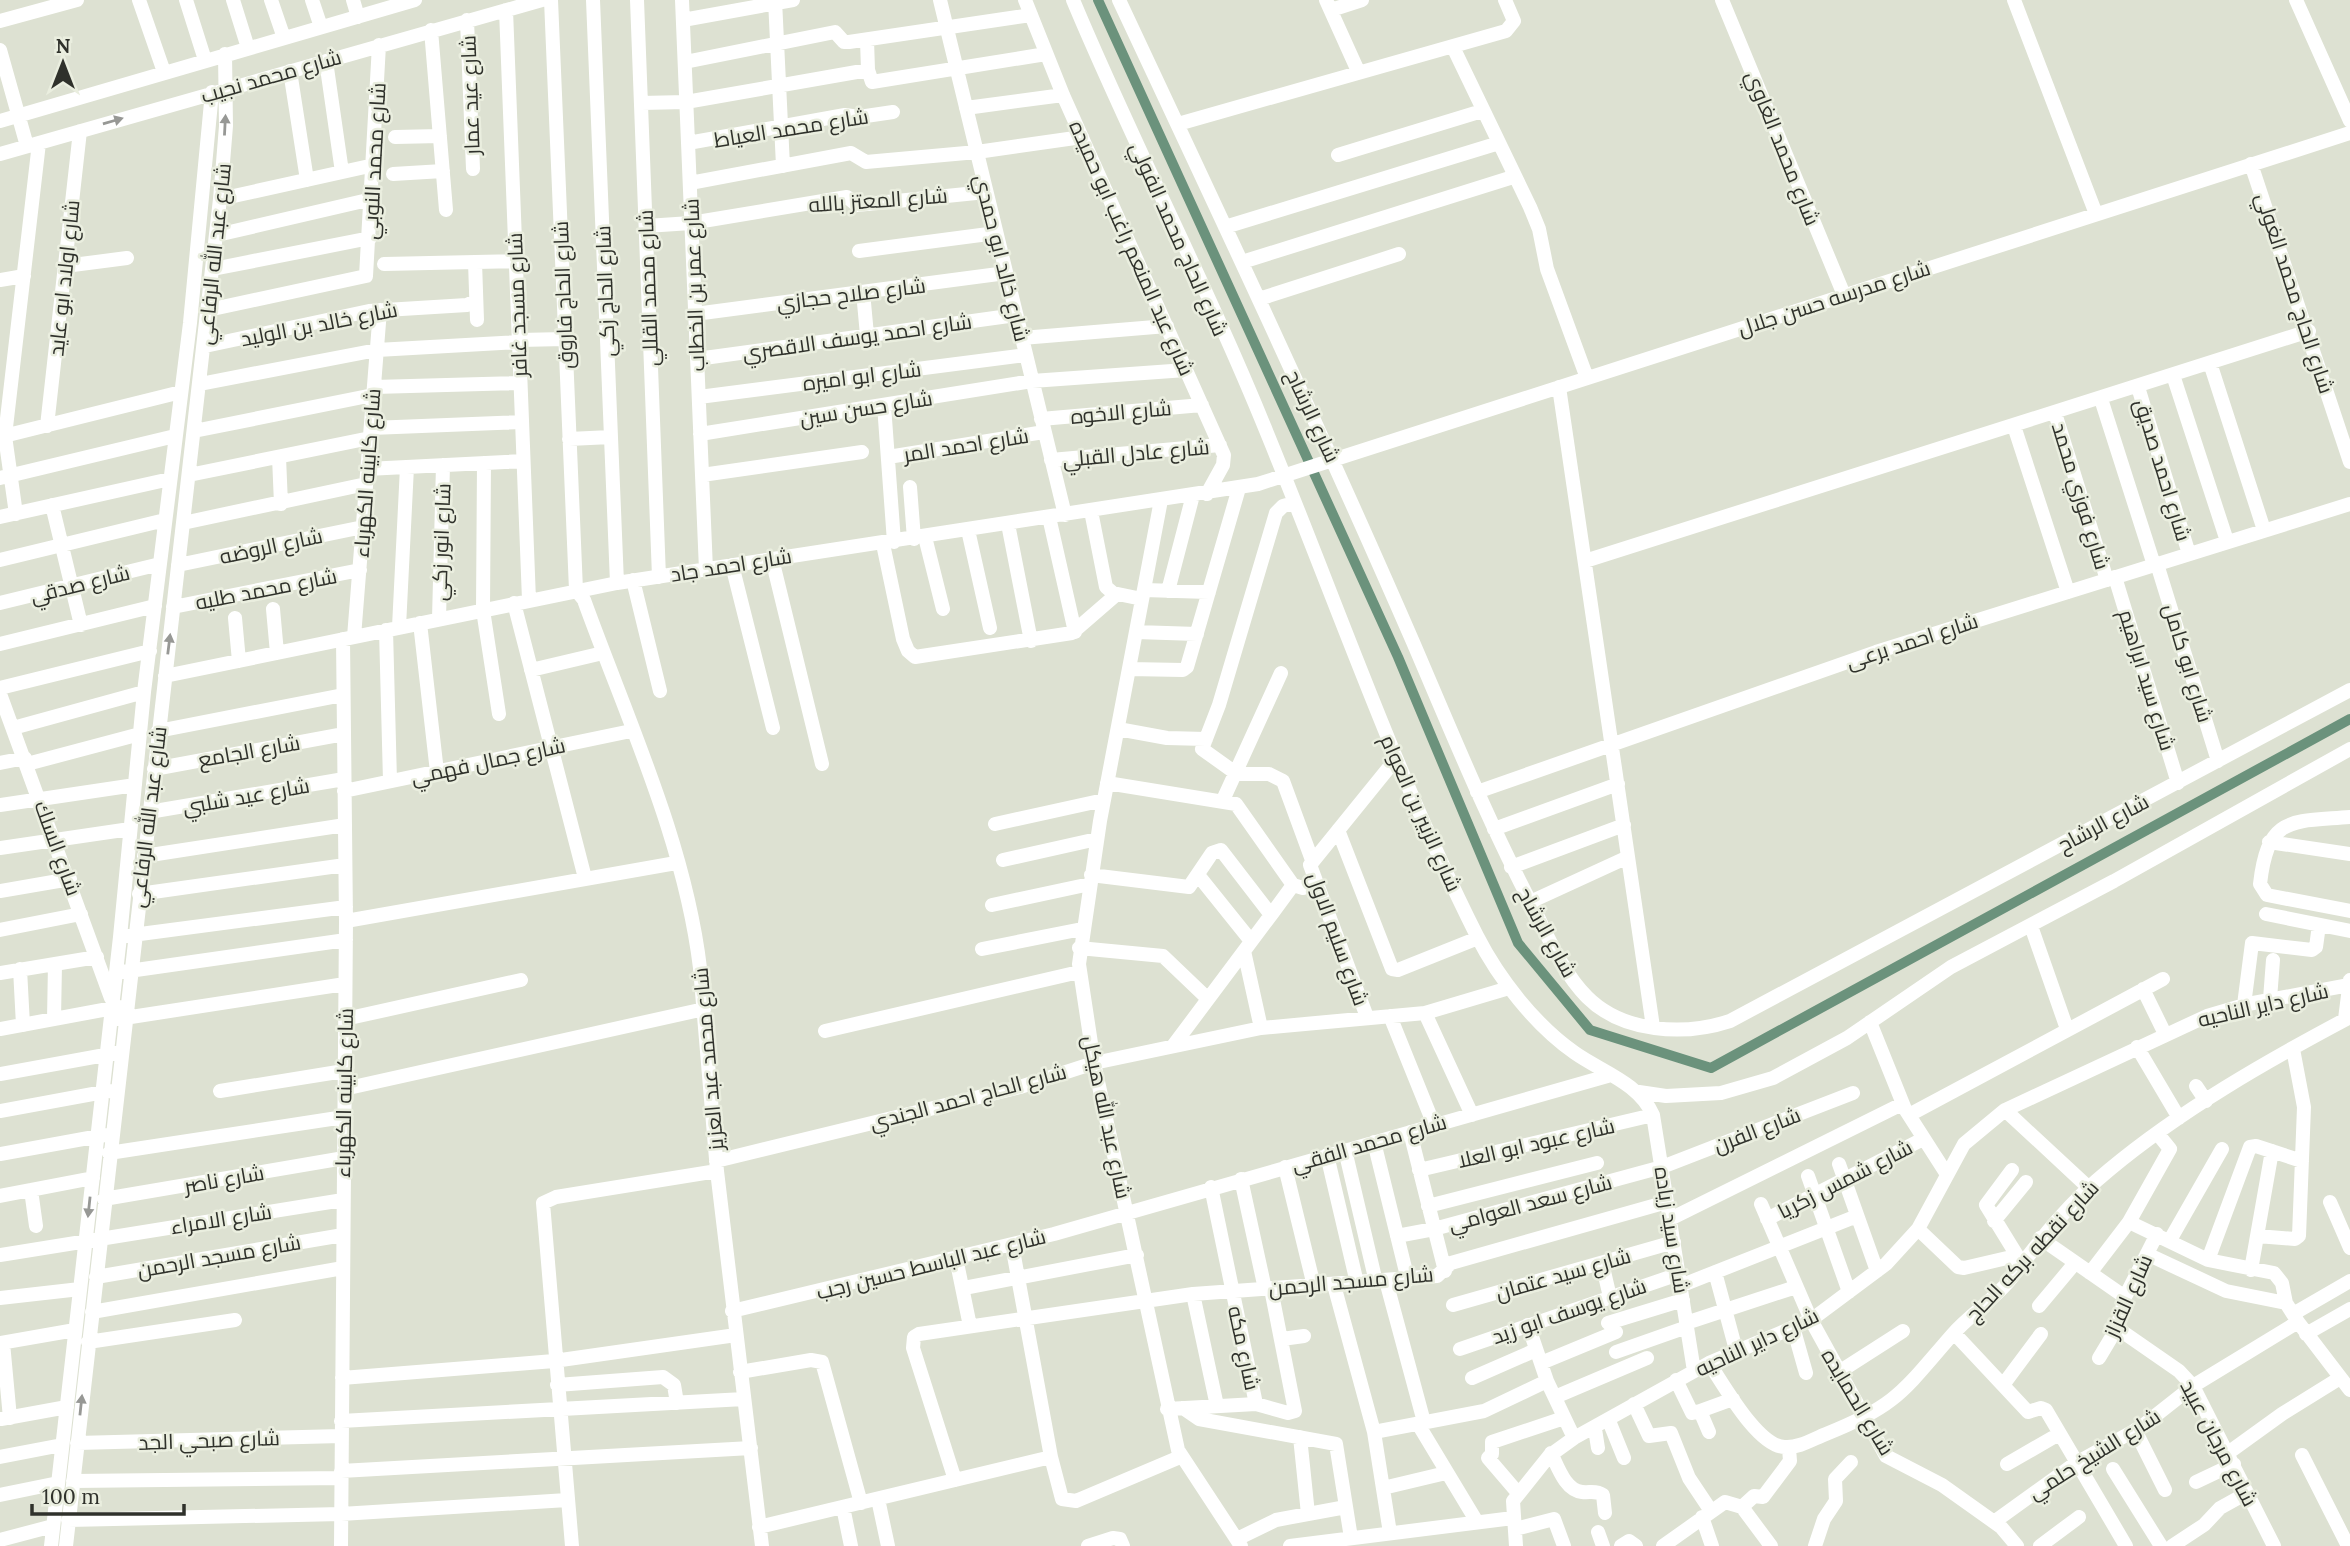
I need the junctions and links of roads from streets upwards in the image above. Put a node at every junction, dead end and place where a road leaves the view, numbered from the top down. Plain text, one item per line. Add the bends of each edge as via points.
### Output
1 (77, 0) edge
2 (139, 0) edge
3 (186, 0) edge
4 (233, 0) edge
5 (271, 0) edge
6 (312, 0) edge
7 (353, 0) edge
8 (415, 0) edge
9 (542, 0) edge
10 (551, 0) edge
11 (593, 0) edge
12 (637, 0) edge
13 (682, 0) edge
14 (793, 0) edge
15 (940, 0) edge
16 (1026, 0) edge
17 (1073, 0) edge
18 (1119, 0) edge
19 (1362, 0) edge
20 (1505, 0) edge
21 (1722, 0) edge
22 (2014, 0) edge
23 (2296, 0) edge
24 (775, 2) edge
25 (393, 3) edge
26 (1328, 5) edge
27 (506, 10) junction
28 (1031, 15) junction
29 (358, 17) junction
30 (467, 20) junction
31 (683, 20) junction
32 (0, 21) edge
33 (321, 27) junction
34 (947, 28) junction
35 (431, 30) junction
36 (284, 38) junction
37 (867, 40) junction
38 (777, 44) junction
39 (379, 45) junction
40 (1453, 47) junction
41 (248, 48) junction
42 (0, 50) edge
43 (225, 54) junction
44 (1046, 54) junction
45 (205, 60) junction
46 (326, 61) junction
47 (685, 62) junction
48 (956, 67) junction
49 (868, 70) junction
50 (290, 71) junction
51 (1358, 71) junction
52 (164, 72) junction
53 (779, 86) junction
54 (219, 90) junction
55 (1063, 95) junction
56 (686, 102) junction
57 (641, 103) junction
58 (966, 108) junction
59 (1482, 111) junction
60 (893, 112) dead end
61 (18, 115) junction
62 (0, 121) edge
63 (2350, 121) edge
64 (1178, 124) junction
65 (781, 127) junction
66 (80, 131) junction
67 (2350, 133) edge
68 (440, 135) junction
69 (394, 137) dead end
70 (1082, 137) junction
71 (688, 143) junction
72 (1499, 143) junction
73 (33, 145) junction
74 (976, 152) junction
75 (0, 154) edge
76 (1338, 155) dead end
77 (374, 164) junction
78 (2251, 164) junction
79 (783, 166) junction
80 (473, 169) dead end
81 (443, 171) junction
82 (342, 172) junction
83 (393, 174) dead end
84 (1513, 177) junction
85 (307, 180) junction
86 (690, 183) junction
87 (986, 192) junction
88 (220, 199) junction
89 (372, 199) junction
90 (446, 210) dead end
91 (2096, 214) junction
92 (691, 223) junction
93 (646, 226) junction
94 (1225, 227) junction
95 (996, 233) junction
96 (216, 235) junction
97 (370, 238) junction
98 (859, 251) dead end
99 (1399, 254) dead end
100 (127, 258) dead end
101 (516, 261) junction
102 (475, 262) junction
103 (1242, 262) junction
104 (384, 264) dead end
105 (65, 266) junction
106 (213, 269) junction
107 (1006, 273) junction
108 (24, 276) junction
109 (0, 280) edge
110 (863, 292) junction
111 (1844, 295) junction
112 (1259, 299) junction
113 (475, 301) junction
114 (208, 310) junction
115 (380, 310) junction
116 (695, 314) junction
117 (1016, 315) junction
118 (477, 320) dead end
119 (1167, 326) junction
120 (2309, 331) junction
121 (867, 335) junction
122 (1022, 338) junction
123 (565, 339) junction
124 (519, 341) junction
125 (205, 346) junction
126 (377, 350) junction
127 (1026, 355) junction
128 (697, 359) junction
129 (2210, 363) junction
130 (1186, 370) junction
131 (2173, 375) junction
132 (1587, 378) junction
133 (1032, 381) junction
134 (520, 383) junction
135 (200, 384) junction
136 (1559, 387) junction
137 (2138, 387) junction
138 (374, 391) junction
139 (181, 392) junction
140 (699, 397) junction
141 (2101, 399) junction
142 (884, 405) junction
143 (1202, 405) junction
144 (2054, 413) junction
145 (522, 422) junction
146 (47, 425) junction
147 (1043, 426) junction
148 (2014, 426) junction
149 (194, 431) junction
150 (370, 433) junction
151 (700, 434) junction
152 (175, 436) junction
153 (3, 437) edge
154 (611, 437) junction
155 (569, 439) junction
156 (1220, 445) junction
157 (862, 452) dead end
158 (279, 457) junction
159 (888, 457) junction
160 (1333, 458) junction
161 (1051, 460) junction
162 (523, 461) junction
163 (2350, 462) edge
164 (484, 463) junction
165 (443, 465) junction
166 (407, 467) junction
167 (368, 469) junction
168 (1301, 471) joint
169 (189, 475) junction
170 (702, 475) junction
171 (5, 477) edge
172 (1284, 477) junction
173 (170, 479) junction
174 (366, 485) junction
175 (910, 487) dead end
176 (1239, 488) junction
177 (1200, 495) junction
178 (1161, 499) junction
179 (1294, 503) junction
180 (281, 504) junction
181 (2350, 504) edge
182 (52, 505) junction
183 (1091, 511) junction
184 (16, 514) junction
185 (1065, 515) junction
186 (0, 516) edge
187 (1049, 517) junction
188 (165, 520) junction
189 (183, 523) junction
190 (1008, 524) junction
191 (363, 527) junction
192 (968, 530) junction
193 (2264, 530) junction
194 (919, 538) junction
195 (2227, 541) junction
196 (889, 543) junction
197 (62, 546) junction
198 (2189, 554) junction
199 (772, 559) junction
200 (0, 560) edge
201 (1585, 561) junction
202 (160, 564) junction
203 (2156, 564) junction
204 (178, 565) junction
205 (732, 565) junction
206 (360, 570) junction
207 (706, 570) junction
208 (659, 577) junction
209 (2111, 578) junction
210 (633, 580) junction
211 (617, 583) junction
212 (72, 585) junction
213 (576, 590) junction
214 (1168, 591) junction
215 (2068, 592) junction
216 (1209, 593) junction
217 (1116, 594) junction
218 (1143, 595) junction
219 (521, 602) junction
220 (0, 603) edge
221 (155, 606) junction
222 (173, 607) junction
223 (273, 609) dead end
224 (943, 609) dead end
225 (483, 610) junction
226 (235, 618) dead end
227 (439, 619) junction
228 (420, 623) junction
229 (81, 625) junction
230 (990, 628) dead end
231 (392, 629) junction
232 (1075, 632) junction
233 (1136, 632) junction
234 (1197, 634) junction
235 (348, 638) junction
236 (1031, 641) junction
237 (0, 644) edge
238 (150, 651) junction
239 (277, 653) junction
240 (603, 653) junction
241 (239, 661) junction
242 (1129, 669) junction
243 (531, 670) junction
244 (1281, 673) dead end
245 (165, 676) junction
246 (0, 688) edge
247 (2350, 690) edge
248 (660, 691) dead end
249 (144, 692) junction
250 (0, 694) edge
251 (343, 695) junction
252 (499, 715) dead end
253 (7, 719) edge
254 (773, 728) dead end
255 (1118, 729) junction
256 (158, 731) junction
257 (631, 731) junction
258 (140, 734) junction
259 (344, 734) junction
260 (1206, 739) junction
261 (1611, 742) junction
262 (551, 748) junction
263 (2350, 749) edge
264 (1395, 760) junction
265 (26, 761) junction
266 (2218, 761) junction
267 (0, 763) edge
268 (822, 764) dead end
269 (154, 769) junction
270 (437, 772) junction
271 (1237, 775) junction
272 (390, 781) junction
273 (1107, 783) junction
274 (2178, 783) junction
275 (1618, 784) junction
276 (135, 785) junction
277 (344, 785) junction
278 (1477, 792) junction
279 (40, 799) junction
280 (1104, 800) junction
281 (1223, 800) junction
282 (0, 806) edge
283 (149, 812) junction
284 (2350, 817) edge
285 (995, 824) dead end
286 (345, 825) junction
287 (1624, 825) junction
288 (130, 830) junction
289 (1338, 830) junction
290 (1494, 830) junction
291 (55, 839) junction
292 (1097, 839) junction
293 (2269, 842) junction
294 (0, 848) edge
295 (2350, 854) edge
296 (144, 856) junction
297 (1628, 857) junction
298 (1003, 860) dead end
299 (1312, 860) junction
300 (676, 863) junction
301 (345, 865) junction
302 (1511, 867) junction
303 (1198, 874) junction
304 (585, 878) junction
305 (70, 879) junction
306 (1091, 879) junction
307 (1314, 880) junction
308 (1293, 884) junction
309 (0, 891) edge
310 (139, 894) junction
311 (1530, 902) junction
312 (992, 905) dead end
313 (2350, 911) edge
314 (81, 914) junction
315 (346, 914) junction
316 (2266, 914) dead end
317 (1271, 915) junction
318 (2319, 925) junction
319 (2031, 926) junction
320 (1082, 929) junction
321 (0, 930) edge
322 (2350, 931) edge
323 (127, 936) junction
324 (1478, 938) junction
325 (346, 940) junction
326 (1247, 946) junction
327 (1080, 948) junction
328 (982, 949) dead end
329 (97, 957) junction
330 (2273, 960) dead end
331 (55, 964) junction
332 (20, 969) junction
333 (123, 972) junction
334 (1079, 972) junction
335 (0, 973) edge
336 (2163, 979) dead end
337 (521, 980) dead end
338 (2350, 980) edge
339 (345, 984) junction
340 (2349, 985) edge
341 (1509, 988) junction
342 (2143, 989) junction
343 (1208, 999) junction
344 (2270, 999) junction
345 (2244, 1005) junction
346 (704, 1009) junction
347 (117, 1011) junction
348 (1425, 1013) junction
349 (1390, 1016) junction
350 (1367, 1017) junction
351 (2347, 1018) edge
352 (54, 1019) junction
353 (345, 1019) junction
354 (1870, 1022) junction
355 (23, 1025) junction
356 (1653, 1027) junction
357 (1261, 1028) junction
358 (2067, 1028) junction
359 (0, 1029) edge
360 (825, 1031) dead end
361 (2165, 1034) junction
362 (1173, 1046) junction
363 (2137, 1047) junction
364 (2293, 1049) junction
365 (114, 1054) junction
366 (1094, 1063) junction
367 (344, 1071) junction
368 (0, 1074) edge
369 (1611, 1076) junction
370 (2196, 1086) dead end
371 (344, 1089) junction
372 (109, 1091) junction
373 (220, 1091) dead end
374 (1639, 1092) junction
375 (1853, 1093) dead end
376 (2206, 1101) junction
377 (1905, 1109) junction
378 (2005, 1110) junction
379 (0, 1111) edge
380 (1472, 1115) junction
381 (1653, 1115) junction
382 (344, 1116) junction
383 (2179, 1118) junction
384 (1434, 1125) junction
385 (1410, 1132) junction
386 (2157, 1133) junction
387 (104, 1135) junction
388 (1923, 1139) junction
389 (1374, 1142) junction
390 (2222, 1149) dead end
391 (1345, 1150) junction
392 (2272, 1151) junction
393 (109, 1153) junction
394 (0, 1154) edge
395 (1327, 1155) junction
396 (344, 1158) junction
397 (2302, 1161) junction
398 (1597, 1163) dead end
399 (1839, 1164) dead end
400 (717, 1166) junction
401 (1285, 1167) junction
402 (1662, 1167) junction
403 (1419, 1170) junction
404 (2012, 1170) dead end
405 (1946, 1173) junction
406 (1808, 1176) dead end
407 (93, 1178) junction
408 (1241, 1179) junction
409 (1844, 1179) junction
410 (2026, 1182) dead end
411 (1211, 1187) junction
412 (2089, 1188) junction
413 (31, 1190) junction
414 (1815, 1195) junction
415 (0, 1196) edge
416 (104, 1199) junction
417 (343, 1200) junction
418 (1667, 1202) junction
419 (2330, 1202) dead end
420 (1761, 1204) dead end
421 (1428, 1206) junction
422 (1128, 1211) junction
423 (1857, 1216) junction
424 (1670, 1219) junction
425 (1767, 1219) junction
426 (1994, 1221) junction
427 (2129, 1222) junction
428 (36, 1226) dead end
429 (1827, 1228) junction
430 (1434, 1229) junction
431 (1918, 1229) junction
432 (343, 1235) junction
433 (1397, 1236) junction
434 (2257, 1236) junction
435 (2164, 1237) junction
436 (2040, 1238) junction
437 (93, 1240) junction
438 (1674, 1242) junction
439 (1012, 1245) junction
440 (1778, 1247) junction
441 (2350, 1248) edge
442 (2147, 1254) junction
443 (0, 1255) edge
444 (1137, 1255) junction
445 (956, 1258) junction
446 (2208, 1260) junction
447 (2021, 1262) junction
448 (1602, 1263) junction
449 (2075, 1263) junction
450 (342, 1268) junction
451 (2251, 1270) junction
452 (1445, 1271) junction
453 (1877, 1271) junction
454 (1715, 1272) junction
455 (2090, 1273) junction
456 (96, 1277) junction
457 (1019, 1279) junction
458 (1408, 1280) junction
459 (2350, 1281) edge
460 (1381, 1282) junction
461 (1357, 1283) junction
462 (1334, 1285) junction
463 (1314, 1286) junction
464 (1681, 1286) junction
465 (1796, 1287) junction
466 (964, 1288) junction
467 (80, 1289) junction
468 (1268, 1289) junction
469 (1233, 1291) junction
470 (1849, 1292) junction
471 (1193, 1294) junction
472 (1610, 1297) junction
473 (2125, 1297) junction
474 (0, 1298) edge
475 (1145, 1299) junction
476 (1453, 1305) dead end
477 (2039, 1306) dead end
478 (2350, 1309) edge
479 (1725, 1310) junction
480 (732, 1311) junction
481 (92, 1312) junction
482 (2296, 1318) junction
483 (1025, 1319) junction
484 (235, 1320) dead end
485 (1811, 1320) junction
486 (1528, 1325) junction
487 (1687, 1325) junction
488 (970, 1326) junction
489 (1793, 1327) junction
490 (2117, 1328) junction
491 (75, 1330) junction
492 (1903, 1331) dead end
493 (1954, 1332) junction
494 (2041, 1334) dead end
495 (736, 1335) junction
496 (1304, 1336) dead end
497 (1282, 1339) junction
498 (88, 1342) junction
499 (2, 1343) edge
500 (1460, 1349) dead end
501 (1736, 1350) junction
502 (1616, 1352) dead end
503 (1539, 1357) junction
504 (1647, 1358) dead end
505 (2099, 1358) dead end
506 (554, 1361) junction
507 (1709, 1363) junction
508 (1694, 1371) junction
509 (740, 1372) junction
510 (1839, 1372) junction
511 (1806, 1373) dead end
512 (342, 1378) junction
513 (1472, 1378) dead end
514 (2340, 1378) junction
515 (1676, 1380) junction
516 (1547, 1381) junction
517 (557, 1385) junction
518 (2003, 1385) junction
519 (2193, 1386) junction
520 (2350, 1390) edge
521 (1555, 1397) junction
522 (744, 1399) junction
523 (1733, 1399) junction
524 (677, 1403) junction
525 (1256, 1404) junction
526 (1634, 1404) junction
527 (1217, 1406) junction
528 (67, 1407) junction
529 (1184, 1408) junction
530 (1167, 1409) junction
531 (559, 1411) junction
532 (1700, 1411) junction
533 (1564, 1418) junction
534 (5, 1419) edge
535 (1865, 1419) junction
536 (1609, 1421) junction
537 (1421, 1423) junction
538 (341, 1428) junction
539 (1595, 1429) junction
540 (2135, 1430) junction
541 (1374, 1432) junction
542 (1709, 1432) dead end
543 (2059, 1434) junction
544 (1300, 1437) junction
545 (1574, 1438) junction
546 (70, 1444) junction
547 (751, 1448) junction
548 (1598, 1448) dead end
549 (1788, 1448) junction
550 (1551, 1453) junction
551 (2302, 1455) dead end
552 (563, 1456) junction
553 (0, 1457) edge
554 (1051, 1457) junction
555 (1180, 1457) junction
556 (1624, 1458) dead end
557 (2231, 1459) junction
558 (1851, 1462) dead end
559 (2076, 1463) junction
560 (2007, 1464) dead end
561 (2113, 1469) dead end
562 (1446, 1473) junction
563 (341, 1475) junction
564 (955, 1480) junction
565 (65, 1482) junction
566 (2196, 1482) dead end
567 (1383, 1488) junction
568 (2165, 1490) dead end
569 (1518, 1493) junction
570 (2247, 1493) junction
571 (0, 1495) edge
572 (878, 1499) junction
573 (567, 1500) junction
574 (860, 1503) junction
575 (843, 1507) junction
576 (1346, 1507) junction
577 (1742, 1507) junction
578 (1605, 1513) dead end
579 (341, 1514) junction
580 (1308, 1514) junction
581 (1706, 1514) junction
582 (2080, 1517) dead end
583 (68, 1520) junction
584 (1477, 1522) junction
585 (1994, 1522) junction
586 (53, 1526) junction
587 (759, 1527) junction
588 (1390, 1534) junction
589 (1514, 1536) edge
590 (0, 1540) edge
591 (1345, 1541) edge
592 (1239, 1543) edge
593 (51, 1546) edge
594 (65, 1546) edge
595 (341, 1546) edge
596 (572, 1546) edge
597 (762, 1546) edge
598 (851, 1546) edge
599 (888, 1546) edge
600 (1088, 1546) edge
601 (1123, 1546) edge
602 (1290, 1546) edge
603 (1564, 1546) edge
604 (1621, 1546) edge
605 (1636, 1546) edge
606 (1663, 1546) edge
607 (1712, 1546) edge
608 (1771, 1546) edge
609 (1815, 1546) edge
610 (2017, 1546) edge
611 (2040, 1546) edge
612 (2126, 1546) edge
613 (2161, 1546) edge
614 (2172, 1546) edge
615 (2274, 1546) edge
616 (2348, 1546) edge

1 - 32 street
2 - 52 street
3 - 45 street
4 - 41 street
5 - 36 street
6 - 33 street
7 - 29 street
8 - 25 street, شارع محمد نجيب
9 - 27 street, شارع محمد نجيب
10 - 123 street, شارع الحاج فاروق
11 - 154 street, شارع الحاج زكي
12 - 57 street, شارع محمد القللي
13 - 31 street, شارع عمر بن الخطاب
14 - 24 street
15 - 34 street, شارع خالد ابو حمدي
16 - 28 street, شارع عبد المنعم راغب ابو حميده
17 - 172 street, شارع الحاج محمد الفولي
18 - 64 street, شارع الرشاح
19 - 26 street
20 - 40 street via 1514,21 1511,27
21 - 111 street, شارع محمد الغاوي
22 - 91 street
23 - 63 street
24 - 31 street
24 - 38 street
25 - 29 street, شارع محمد نجيب
26 - 51 street
27 - 30 street, شارع محمد نجيب
27 - 101 street, شارع مسجد غافر
28 - 34 street
28 - 44 street, شارع عبد المنعم راغب ابو حميده
29 - 33 street, شارع محمد نجيب
30 - 35 street, شارع محمد نجيب
30 - 80 street, شارع عيد عمار
31 - 47 street, شارع عمر بن الخطاب
33 - 36 street, شارع محمد نجيب
34 - 37 street
34 - 48 street, شارع خالد ابو حمدي
35 - 39 street, شارع محمد نجيب
35 - 68 street
36 - 41 street, شارع محمد نجيب
37 - 38 street via 845,42 836,32
37 - 49 street
38 - 47 street
38 - 53 street
39 - 46 street, شارع محمد نجيب
39 - 77 street, شارع محمد النوبي
40 - 51 street
40 - 59 street
41 - 43 street, شارع محمد نجيب
42 - 61 street
43 - 45 street, شارع محمد نجيب
43 - 54 street
44 - 48 street
44 - 55 street, شارع عبد المنعم راغب ابو حميده
45 - 52 street, شارع محمد نجيب
46 - 50 street, شارع محمد نجيب
46 - 82 street
47 - 56 street, شارع عمر بن الخطاب
48 - 49 street via 872,82
48 - 58 street, شارع خالد ابو حمدي
49 - 53 street
50 - 54 street, شارع محمد نجيب
50 - 85 street
51 - 64 street
52 - 61 street, شارع محمد نجيب
53 - 56 street
53 - 65 street
66 -> 54 street, شارع محمد نجيب
88 -> 54 street, شارع عبد الله الرفاعي
54 - 139 street, شارع عبد الله الرفاعي
55 - 58 street
55 - 70 street, شارع عبد المنعم راغب ابو حميده
56 - 57 street
56 - 71 street, شارع عمر بن الخطاب
57 - 93 street, شارع محمد القللي
58 - 74 street, شارع خالد ابو حمدي
59 - 72 street
59 - 76 street
60 - 65 street, شارع محمد العياط
61 - 62 street, شارع محمد نجيب
61 - 73 street
64 - 94 street, شارع الرشاح
65 - 71 street, شارع محمد العياط
65 - 79 street
66 - 73 street, شارع محمد نجيب
66 - 105 street, شارع اولاد ابو عايد
67 - 78 street, شارع مدرسه حسن جلال
68 - 69 street
68 - 81 street
70 - 74 street
70 - 119 street, شارع عبد المنعم راغب ابو حميده
71 - 86 street, شارع عمر بن الخطاب
72 - 84 street
72 - 94 street
73 - 75 street, شارع محمد نجيب
73 - 108 street
74 - 79 street via 866,162 851,153
74 - 87 street, شارع خالد ابو حمدي
77 - 82 street
77 - 89 street, شارع محمد النوبي
78 - 91 street, شارع مدرسه حسن جلال
78 - 120 street, شارع الحاج محمد الغولي
79 - 86 street
81 - 83 street
81 - 90 street
82 - 85 street
84 - 103 street
84 - 132 street via 1539,229 1547,269
85 - 88 street
86 - 92 street, شارع عمر بن الخطاب
87 - 92 street, شارع المعتز بالله via 857,205 847,197
87 - 95 street, شارع خالد ابو حمدي
88 - 96 street, شارع عبد الله الرفاعي
89 - 96 street
89 - 97 street, شارع محمد النوبي
91 - 111 street, شارع مدرسه حسن جلال
92 - 93 street, شارع المعتز بالله
92 - 116 street, شارع عمر بن الخطاب
93 - 208 street, شارع محمد القللي
94 - 103 street, شارع الرشاح
95 - 98 street
95 - 107 street, شارع خالد ابو حمدي
96 - 106 street, شارع عبد الله الرفاعي
97 - 106 street
97 - 114 street, شارع محمد النوبي via 366,276
99 - 112 street
100 - 105 street
101 - 102 street
101 - 124 street, شارع مسجد غافر
102 - 104 street
102 - 113 street
103 - 112 street, شارع الرشاح
105 - 146 street, شارع اولاد ابو عايد
106 - 114 street, شارع عبد الله الرفاعي
107 - 110 street, شارع صلاح حجازي
107 - 117 street, شارع خالد ابو حمدي
108 - 109 street
108 - 153 street
110 - 116 street, شارع صلاح حجازي
110 - 121 street
111 - 132 street, شارع مدرسه حسن جلال
112 - 160 street, شارع الرشاح
113 - 115 street, شارع خالد بن الوليد
113 - 118 street
114 - 125 street, شارع عبد الله الرفاعي
115 - 125 street, شارع خالد بن الوليد
115 - 126 street, شارع كابينه الكهرباء
116 - 128 street, شارع عمر بن الخطاب
117 - 121 street, شارع احمد يوسف الاقصري
117 - 122 street, شارع خالد ابو حمدي
119 - 122 street
119 - 130 street, شارع عبد المنعم راغب ابو حميده
120 - 129 street
120 - 163 street, شارع الحاج محمد الغولي
121 - 128 street, شارع احمد يوسف الاقصري
122 - 127 street, شارع خالد ابو حمدي
123 - 124 street
123 - 155 street, شارع الحاج فاروق
124 - 126 street
124 - 134 street, شارع مسجد غافر
125 - 135 street, شارع عبد الله الرفاعي
126 - 135 street
126 - 138 street, شارع كابينه الكهرباء
127 - 133 street, شارع خالد ابو حمدي
127 - 140 street, شارع ابو اميره
128 - 140 street, شارع عمر بن الخطاب
129 - 131 street
129 - 193 street
130 - 133 street, شارع حسن سين
130 - 143 street, شارع عبد المنعم راغب ابو حميده
131 - 137 street
131 - 195 street
132 - 136 street, شارع مدرسه حسن جلال
133 - 142 street, شارع حسن سين
133 - 147 street, شارع خالد ابو حمدي
134 - 138 street
134 - 145 street, شارع مسجد غافر
135 - 149 street, شارع عبد الله الرفاعي
136 - 160 street, شارع مدرسه حسن جلال
136 - 201 street
137 - 141 street
137 - 198 street, شارع احمد صديق
138 - 149 street
138 - 150 street, شارع كابينه الكهرباء
139 - 146 street
139 - 152 street, شارع عبد الله الرفاعي
140 - 151 street, شارع عمر بن الخطاب
141 - 144 street
141 - 203 street, شارع ابو كامل
142 - 151 street, شارع حسن سين
142 - 159 street
143 - 147 street, شارع الاخوه
143 - 156 street, شارع عبد المنعم راغب ابو حميده
144 - 148 street
144 - 209 street, شارع فوزي محمد
145 - 150 street
145 - 162 street, شارع مسجد غافر
146 - 153 street
147 - 159 street, شارع احمد المر
147 - 161 street, شارع خالد ابو حمدي
148 - 201 street
148 - 215 street
149 - 169 street, شارع عبد الله الرفاعي
150 - 158 street
150 - 167 street, شارع كابينه الكهرباء
151 - 170 street, شارع عمر بن الخطاب
152 - 171 street
152 - 173 street, شارع عبد الله الرفاعي
153 - 171 street
154 - 155 street
154 - 211 street, شارع الحاج زكي
155 - 213 street, شارع الحاج فاروق
156 - 161 street, شارع عادل القبلي
156 - 177 street via 1225,462
157 - 170 street
158 - 169 street
158 - 180 street
159 - 196 street
160 - 168 street, شارع مدرسه حسن جلال
160 - 278 street, شارع الرشاح
161 - 185 street, شارع خالد ابو حمدي
162 - 164 street
162 - 219 street, شارع مسجد غافر
164 - 165 street
164 - 225 street
165 - 166 street
165 - 227 street, شارع انور زكي
166 - 167 street
166 - 231 street
167 - 174 street, شارع كابينه الكهرباء
168 - 172 street, شارع احمد جاد
169 - 189 street, شارع عبد الله الرفاعي
170 - 207 street, شارع عمر بن الخطاب
171 - 184 street
172 - 176 street, شارع احمد جاد
172 - 179 street, شارع الزبير بن العوام
173 - 182 street
173 - 188 street, شارع عبد الله الرفاعي
174 - 180 street
174 - 191 street, شارع كابينه الكهرباء
175 - 194 street
176 - 177 street, شارع احمد جاد
176 - 216 street
177 - 178 street, شارع احمد جاد
177 - 214 street
178 - 183 street, شارع احمد جاد
178 - 218 street, شارع عبد الله هيكل
179 - 260 street via 1276,513
179 - 264 street, شارع الزبير بن العوام
180 - 189 street
181 - 193 street, شارع احمد برعى
182 - 184 street
182 - 197 street
183 - 185 street, شارع احمد جاد
183 - 217 street via 1105,584
184 - 186 street
185 - 187 street, شارع احمد جاد
187 - 190 street, شارع احمد جاد
187 - 232 street
188 - 197 street
188 - 202 street, شارع عبد الله الرفاعي
189 - 204 street, شارع عبد الله الرفاعي
190 - 192 street, شارع احمد جاد
190 - 236 street
191 - 204 street, شارع الروضه
191 - 206 street, شارع كابينه الكهرباء
192 - 194 street, شارع احمد جاد
192 - 230 street
193 - 195 street, شارع احمد برعى
194 - 196 street, شارع احمد جاد
194 - 224 street
195 - 198 street, شارع احمد برعى
196 - 199 street, شارع احمد جاد
196 - 236 street via 903,639 915,657
197 - 200 street
197 - 212 street
198 - 203 street, شارع احمد برعى
199 - 205 street, شارع احمد جاد
199 - 268 street
201 - 261 street
202 - 212 street, شارع صدقي
202 - 221 street, شارع عبد الله الرفاعي
203 - 209 street, شارع احمد برعى
203 - 266 street, شارع ابو كامل
204 - 222 street, شارع عبد الله الرفاعي
205 - 207 street, شارع احمد جاد
205 - 254 street
206 - 222 street, شارع محمد طليه
206 - 235 street, شارع كابينه الكهرباء
207 - 208 street, شارع احمد جاد
208 - 210 street, شارع احمد جاد
209 - 215 street, شارع احمد برعى
209 - 274 street, شارع سيد ابراهيم
210 - 211 street, شارع احمد جاد
210 - 248 street
211 - 213 street, شارع احمد جاد
212 - 220 street, شارع صدقي
212 - 229 street
213 - 219 street, شارع احمد جاد
213 - 240 street, شارع محمد عبد العزيز
214 - 216 street
214 - 218 street
215 - 261 street, شارع احمد برعى
216 - 234 street
217 - 218 street
217 - 232 street
218 - 233 street, شارع عبد الله هيكل
219 - 225 street, شارع احمد جاد
219 - 243 street, شارع مسجد غافر
221 - 229 street
221 - 238 street, شارع عبد الله الرفاعي
245 -> 222 street, شارع عبد الله الرفاعي
223 - 239 street
225 - 227 street, شارع احمد جاد
225 - 252 street
226 - 241 street
227 - 228 street, شارع احمد جاد
228 - 231 street, شارع احمد جاد
228 - 270 street
229 - 237 street
231 - 235 street, شارع احمد جاد
231 - 272 street
232 - 236 street
233 - 234 street
233 - 242 street, شارع عبد الله هيكل
234 - 242 street via 1185,669
235 - 239 street, شارع احمد جاد
235 - 251 street, شارع كابينه الكهرباء
238 - 246 street
238 - 249 street, شارع عبد الله الرفاعي
239 - 241 street, شارع احمد جاد
240 - 243 street
240 - 257 street, شارع محمد عبد العزيز
241 - 245 street, شارع احمد جاد
242 - 255 street, شارع عبد الله هيكل
243 - 262 street, شارع مسجد غافر
244 - 271 street
245 - 256 street, شارع عبد الله الرفاعي
247 - 266 street, شارع الرشاح
249 - 253 street
249 - 258 street, شارع عبد الله الرفاعي
250 - 253 street, شارع السلك
251 - 256 street
251 - 259 street, شارع كابينه الكهرباء
253 - 265 street, شارع السلك
255 - 260 street
255 - 273 street, شارع عبد الله هيكل
256 - 269 street, شارع عبد الله الرفاعي
257 - 262 street, شارع جمال فهمي
257 - 300 street, شارع محمد عبد العزيز
258 - 265 street
258 - 276 street, شارع عبد الله الرفاعي
259 - 269 street, شارع الجامع
259 - 277 street, شارع كابينه الكهرباء
260 - 271 street via 1203,751
261 - 275 street
261 - 278 street, شارع احمد برعى
262 - 270 street, شارع جمال فهمي
262 - 304 street, شارع مسجد غافر
263 - 319 street
264 - 289 street, شارع سليم الاول
264 - 324 street, شارع الزبير بن العوام
265 - 267 street
265 - 279 street, شارع السلك
266 - 274 street, شارع الرشاح
269 - 283 street, شارع عبد الله الرفاعي
270 - 272 street, شارع جمال فهمي
271 - 281 street
271 - 299 street via 1269,774 1283,781
272 - 277 street, شارع جمال فهمي
273 - 280 street, شارع عبد الله هيكل
273 - 281 street
274 - 356 street, شارع الرشاح via 1730,1021 1692,1030
275 - 287 street
275 - 290 street
276 - 279 street
276 - 288 street, شارع عبد الله الرفاعي
277 - 283 street, شارع عيد شلبي
277 - 286 street, شارع كابينه الكهرباء
278 - 290 street, شارع الرشاح
279 - 282 street
279 - 291 street, شارع السلك
280 - 285 street
280 - 292 street, شارع عبد الله هيكل
281 - 308 street via 1242,808
283 - 296 street, شارع عبد الله الرفاعي
284 - 293 street via 2295,822
286 - 296 street
286 - 301 street, شارع كابينه الكهرباء
287 - 297 street
287 - 302 street
288 - 291 street
288 - 323 street, شارع عبد الله الرفاعي
289 - 299 street, شارع سليم الاول
289 - 324 street via 1392,969
290 - 302 street, شارع الرشاح
291 - 294 street
291 - 305 street, شارع السلك
292 - 298 street
292 - 306 street, شارع عبد الله هيكل
293 - 295 street
293 - 313 street via 2260,881 2264,893
296 - 310 street, شارع عبد الله الرفاعي
297 - 311 street
297 - 356 street
299 - 307 street, شارع سليم الاول
300 - 304 street
300 - 346 street, شارع محمد عبد العزيز via 692,915
301 - 310 street
301 - 315 street, شارع كابينه الكهرباء
302 - 311 street, شارع الرشاح
303 - 306 street via 1189,887
303 - 317 street via 1212,853 1223,851
303 - 326 street
304 - 315 street
305 - 309 street
305 - 314 street, شارع السلك
306 - 312 street
306 - 320 street, شارع عبد الله هيكل
307 - 308 street via 1303,888
307 - 350 street, شارع سليم الاول
308 - 317 street
310 - 323 street, شارع عبد الله الرفاعي
311 - 356 street, شارع الرشاح via 1569,975 1586,996 1624,1020
314 - 321 street
314 - 329 street, شارع السلك
315 - 323 street
315 - 325 street, شارع كابينه الكهرباء
316 - 318 street
317 - 326 street
318 - 322 street
318 - 345 street via 2312,950 2252,943
319 - 354 street via 1926,981
319 - 358 street
320 - 327 street, شارع عبد الله هيكل
320 - 328 street
323 - 333 street, شارع عبد الله الرفاعي
324 - 341 street, شارع الزبير بن العوام
325 - 333 street
325 - 339 street, شارع كابينه الكهرباء
326 - 343 street
326 - 357 street
327 - 334 street, شارع عبد الله هيكل
327 - 343 street via 1163,956
329 - 331 street
329 - 347 street, شارع السلك
330 - 344 street
331 - 332 street
331 - 352 street
332 - 335 street
332 - 355 street
333 - 347 street, شارع عبد الله الرفاعي
334 - 360 street
334 - 366 street, شارع عبد الله هيكل
336 - 342 street
337 - 353 street
338 - 340 street
339 - 347 street
339 - 353 street, شارع كابينه الكهرباء
340 - 344 street, شارع داير الناحيه
340 - 351 street
341 - 348 street, شارع الحاج احمد الجندي
341 - 369 street, شارع الزبير بن العوام via 1572,1051
342 - 358 street
342 - 361 street
343 - 362 street
344 - 345 street, شارع داير الناحيه
345 - 361 street, شارع داير الناحيه
346 - 371 street
346 - 400 street, شارع محمد عبد العزيز
347 - 352 street
347 - 365 street, شارع عبد الله الرفاعي
348 - 349 street, شارع الحاج احمد الجندي
348 - 380 street
349 - 350 street, شارع الحاج احمد الجندي
349 - 384 street
350 - 357 street, شارع الحاج احمد الجندي
351 - 364 street, شارع نقطه بركه الحاج
352 - 355 street
353 - 367 street, شارع كابينه الكهرباء
354 - 374 street via 1823,1052 1747,1087 1693,1096
354 - 377 street
355 - 359 street
357 - 362 street, شارع الحاج احمد الجندي
358 - 377 street
361 - 363 street, شارع داير الناحيه
362 - 366 street, شارع الحاج احمد الجندي
363 - 378 street, شارع داير الناحيه
363 - 383 street
364 - 376 street, شارع نقطه بركه الحاج
364 - 397 street via 2303,1097
365 - 368 street
365 - 372 street, شارع عبد الله الرفاعي
366 - 400 street, شارع الحاج احمد الجندي via 1020,1087
366 - 422 street, شارع عبد الله هيكل
367 - 371 street, شارع كابينه الكهرباء
367 - 373 street
369 - 374 street, شارع الزبير بن العوام
369 - 380 street, شارع محمد الفقي
370 - 376 street
371 - 382 street, شارع كابينه الكهرباء
372 - 379 street
372 - 387 street, شارع عبد الله الرفاعي
374 - 381 street, شارع سيد زياده
375 - 402 street, شارع الفرن
376 - 383 street, شارع نقطه بركه الحاج
377 - 388 street
377 - 424 street
378 - 405 street, شارع داير الناحيه via 1976,1131
378 - 412 street
380 - 384 street, شارع محمد الفقي
381 - 402 street, شارع سيد زياده
381 - 403 street, شارع عبود ابو العلا
382 - 393 street
382 - 396 street, شارع كابينه الكهرباء
383 - 386 street, شارع نقطه بركه الحاج
384 - 385 street, شارع محمد الفقي
385 - 389 street, شارع محمد الفقي
385 - 403 street
386 - 412 street, شارع نقطه بركه الحاج
386 - 427 street via 2170,1149
387 - 393 street, شارع عبد الله الرفاعي
387 - 394 street
387 - 407 street, شارع عبد الله الرفاعي
388 - 405 street
388 - 409 street, شارع شمس زكريا
389 - 391 street, شارع محمد الفقي
389 - 433 street
390 - 435 street, شارع القزاز
391 - 395 street, شارع محمد الفقي
391 - 460 street
392 - 397 street
392 - 434 street
392 - 446 street via 2256,1146 2248,1150
393 - 416 street, شارع عبد الله الرفاعي
395 - 401 street, شارع محمد الفقي
395 - 461 street
396 - 416 street, شارع ناصر
396 - 417 street, شارع كابينه الكهرباء
397 - 434 street via 2299,1236
398 - 421 street
399 - 409 street
400 - 480 street, شارع محمد عبد العزيز
400 - 506 street, شارع الحاج احمد الجندي via 543,1203
401 - 408 street, شارع محمد الفقي
401 - 463 street
402 - 418 street, شارع سيد زياده
402 - 430 street, شارع سعد العوامي
403 - 421 street
404 - 426 street via 1986,1205
405 - 431 street, شارع داير الناحيه
406 - 414 street
407 - 413 street
407 -> 437 street, شارع عبد الله الرفاعي
408 - 411 street, شارع محمد الفقي
408 - 468 street
409 - 414 street, شارع شمس زكريا
409 - 423 street
410 - 426 street
411 - 422 street, شارع محمد الفقي
411 - 469 street, شارع مكه
412 - 436 street, شارع نقطه بركه الحاج
413 - 415 street
413 - 428 street
414 - 425 street, شارع شمس زكريا
414 - 429 street
416 - 437 street, شارع عبد الله الرفاعي
417 - 432 street, شارع كابينه الكهرباء
417 - 437 street, شارع الامراء
418 - 424 street, شارع سيد زياده
418 - 452 street, شارع مسجد الرحمن via 1451,1263
419 - 441 street
420 - 425 street, شارع الحمايده
421 - 430 street
422 - 439 street, شارع عبد الباسط حسين رجب
422 - 444 street, شارع عبد الله هيكل
423 - 429 street
423 - 453 street
424 - 438 street, شارع سيد زياده
425 - 440 street, شارع الحمايده
426 - 447 street
427 - 435 street
427 - 455 street
429 - 440 street
429 - 470 street
430 - 433 street, شارع سعد العوامي
430 - 452 street
431 - 447 street via 1958,1267 2007,1258
431 - 453 street, شارع داير الناحيه
432 - 450 street, شارع كابينه الكهرباء
432 - 456 street, شارع مسجد الرحمن
433 - 458 street
434 - 451 street
435 - 442 street, شارع القزاز
435 - 446 street
436 - 447 street, شارع نقطه بركه الحاج
436 - 449 street
437 - 443 street, شارع الامراء
437 - 456 street, شارع عبد الله الرفاعي
437 - 467 street, شارع عبد الله الرفاعي
438 - 448 street, شارع سيد عتمان
438 - 464 street, شارع سيد زياده
439 - 445 street, شارع عبد الباسط حسين رجب
439 - 457 street
440 - 454 street
440 - 465 street, شارع الحمايده
442 - 473 street, شارع القزاز
442 - 482 street via 2226,1292
444 - 457 street
444 - 475 street, شارع عبد الله هيكل
445 - 466 street
445 - 480 street, شارع عبد الباسط حسين رجب
446 - 451 street
447 - 493 street, شارع نقطه بركه الحاج via 2012,1278
448 - 472 street
448 - 476 street, شارع سيد عتمان
449 - 455 street
449 - 477 street
450 - 481 street
450 - 512 street, شارع كابينه الكهرباء
451 - 482 street via 2279,1277
452 - 458 street, شارع مسجد الرحمن
453 - 470 street, شارع داير الناحيه
454 - 464 street
454 - 479 street
455 - 473 street
456 - 481 street, شارع عبد الله الرفاعي
457 - 466 street
457 - 483 street
458 - 460 street, شارع مسجد الرحمن
459 - 482 street
460 - 461 street, شارع مسجد الرحمن
460 - 537 street
461 - 462 street, شارع مسجد الرحمن
462 - 463 street, شارع مسجد الرحمن
462 - 541 street
463 - 468 street, شارع مسجد الرحمن
464 - 472 street, شارع يوسف ابو زيد
464 - 487 street, شارع سيد زياده
464 - 503 street via 1612,1327
465 - 479 street
465 - 485 street, شارع الحمايده
466 - 488 street
467 - 474 street
467 - 491 street, شارع عبد الله الرفاعي
468 - 469 street, شارع مسجد الرحمن
468 - 497 street
469 - 471 street, شارع مسجد الرحمن
469 - 525 street, شارع مكه
470 - 485 street, شارع داير الناحيه
471 - 475 street, شارع مسجد الرحمن
471 - 527 street
472 - 486 street, شارع يوسف ابو زيد
473 - 490 street, شارع القزاز
475 - 483 street, شارع مسجد الرحمن
475 - 530 street, شارع عبد الله هيكل
478 - 482 street
479 - 487 street
479 - 501 street
480 - 495 street, شارع محمد عبد العزيز
481 - 498 street, شارع عبد الله الرفاعي
482 - 514 street
482 - 519 street, شارع الشيخ حلمي
483 - 488 street, شارع مسجد الرحمن
483 - 554 street
484 - 498 street
485 - 489 street, شارع داير الناحيه
485 - 510 street, شارع الحمايده
486 - 500 street, شارع يوسف ابو زيد
486 - 503 street
487 - 502 street
487 - 508 street, شارع سيد زياده
488 - 564 street, شارع مسجد الرحمن via 919,1334 912,1342
489 - 501 street, شارع داير الناحيه
489 - 511 street
490 - 505 street, شارع القزاز
490 - 519 street, شارع مرجان عبيد
491 - 499 street
491 - 528 street, شارع عبد الله الرفاعي
492 - 510 street
493 - 518 street
493 - 535 street, شارع نقطه بركه الحاج via 1898,1397
494 - 518 street
495 - 506 street
495 - 509 street, شارع محمد عبد العزيز
496 - 497 street
497 - 525 street via 1295,1411
546 -> 498 street, شارع عبد الله الرفاعي
499 - 534 street
501 - 507 street, شارع داير الناحيه
503 - 513 street
503 - 516 street
504 - 521 street
506 - 512 street
506 - 517 street
507 - 508 street, شارع داير الناحيه
507 - 523 street
508 - 515 street, شارع داير الناحيه
509 - 522 street, شارع محمد عبد العزيز
509 - 574 street via 822,1362
510 - 535 street, شارع الحمايده
512 - 538 street, شارع كابينه الكهرباء
514 - 520 street
514 - 557 street via 2282,1414
515 - 526 street, شارع داير الناحيه
515 - 532 street via 1692,1413
516 - 521 street
516 - 537 street via 1484,1411
517 - 524 street via 663,1377 674,1385
517 - 531 street
518 - 543 street via 2030,1413 2044,1409
519 - 540 street, شارع الشيخ حلمي
519 - 557 street, شارع مرجان عبيد
521 - 533 street
522 - 524 street, شارع صبحي الجد
522 - 547 street, شارع محمد عبد العزيز
523 - 532 street
523 - 549 street via 1765,1438
524 - 531 street, شارع صبحي الجد
525 - 527 street
526 - 536 street, شارع داير الناحيه
526 - 581 street via 1649,1436 1671,1433
527 - 529 street
528 - 534 street
528 - 546 street, شارع عبد الله الرفاعي
529 - 530 street
529 - 544 street via 1199,1419
530 - 555 street, شارع عبد الله هيكل
531 - 538 street, شارع صبحي الجد
531 - 552 street
532 - 542 street
533 - 545 street
533 - 569 street via 1492,1442 1488,1458
535 - 549 street, شارع نقطه بركه الحاج
535 - 585 street, شارع الحمايده via 1890,1460 1936,1481
536 - 539 street, شارع داير الناحيه
536 - 556 street
537 - 541 street
537 - 562 street
538 - 546 street, شارع صبحي الجد
538 - 563 street, شارع كابينه الكهرباء
539 - 545 street, شارع داير الناحيه
539 - 548 street
540 - 559 street, شارع الشيخ حلمي
540 - 568 street
541 - 567 street
543 - 559 street
543 - 560 street
544 - 576 street via 1336,1444
544 - 580 street
545 - 550 street, شارع داير الناحيه
546 - 553 street, شارع صبحي الجد
546 - 565 street, شارع عبد الله الرفاعي
547 - 552 street
547 - 587 street, شارع محمد عبد العزيز
549 - 577 street via 1790,1461 1762,1498 1754,1496
550 - 569 street, شارع داير الناحيه
550 - 578 street via 1571,1488 1603,1495
551 - 616 street
552 - 563 street
552 - 573 street
554 - 555 street via 1060,1494 1070,1502
554 - 564 street
555 - 592 street, شارع عبد الله هيكل
557 - 566 street
557 - 570 street, شارع مرجان عبيد
558 - 609 street via 1835,1479 1836,1501
559 - 585 street, شارع الشيخ حلمي
559 - 612 street
561 - 613 street
562 - 567 street
562 - 584 street
563 - 565 street
563 - 579 street, شارع كابينه الكهرباء
564 - 572 street
565 - 571 street
565 - 583 street, شارع عبد الله الرفاعي
565 - 586 street, شارع عبد الله الرفاعي
567 - 588 street
569 - 589 street, شارع داير الناحيه via 1512,1504
570 - 614 street
570 - 615 street, شارع مرجان عبيد
572 - 574 street
572 - 599 street
573 - 579 street
573 - 596 street
574 - 575 street
575 - 587 street
575 - 598 street
576 - 580 street
576 - 591 street
577 - 581 street via 1725,1502
577 - 608 street
579 - 583 street
579 - 595 street, شارع كابينه الكهرباء
580 - 592 street via 1276,1520
581 - 606 street
581 - 607 street
582 - 611 street
583 - 594 street, شارع عبد الله الرفاعي
584 - 588 street
584 - 589 street
585 - 610 street, شارع الحمايده
586 - 590 street
586 - 593 street, شارع عبد الله الرفاعي
587 - 597 street, شارع محمد عبد العزيز
588 - 591 street
589 - 603 street via 1555,1519
591 - 602 street
600 - 601 street via 1117,1538
604 - 605 street via 1629,1541

